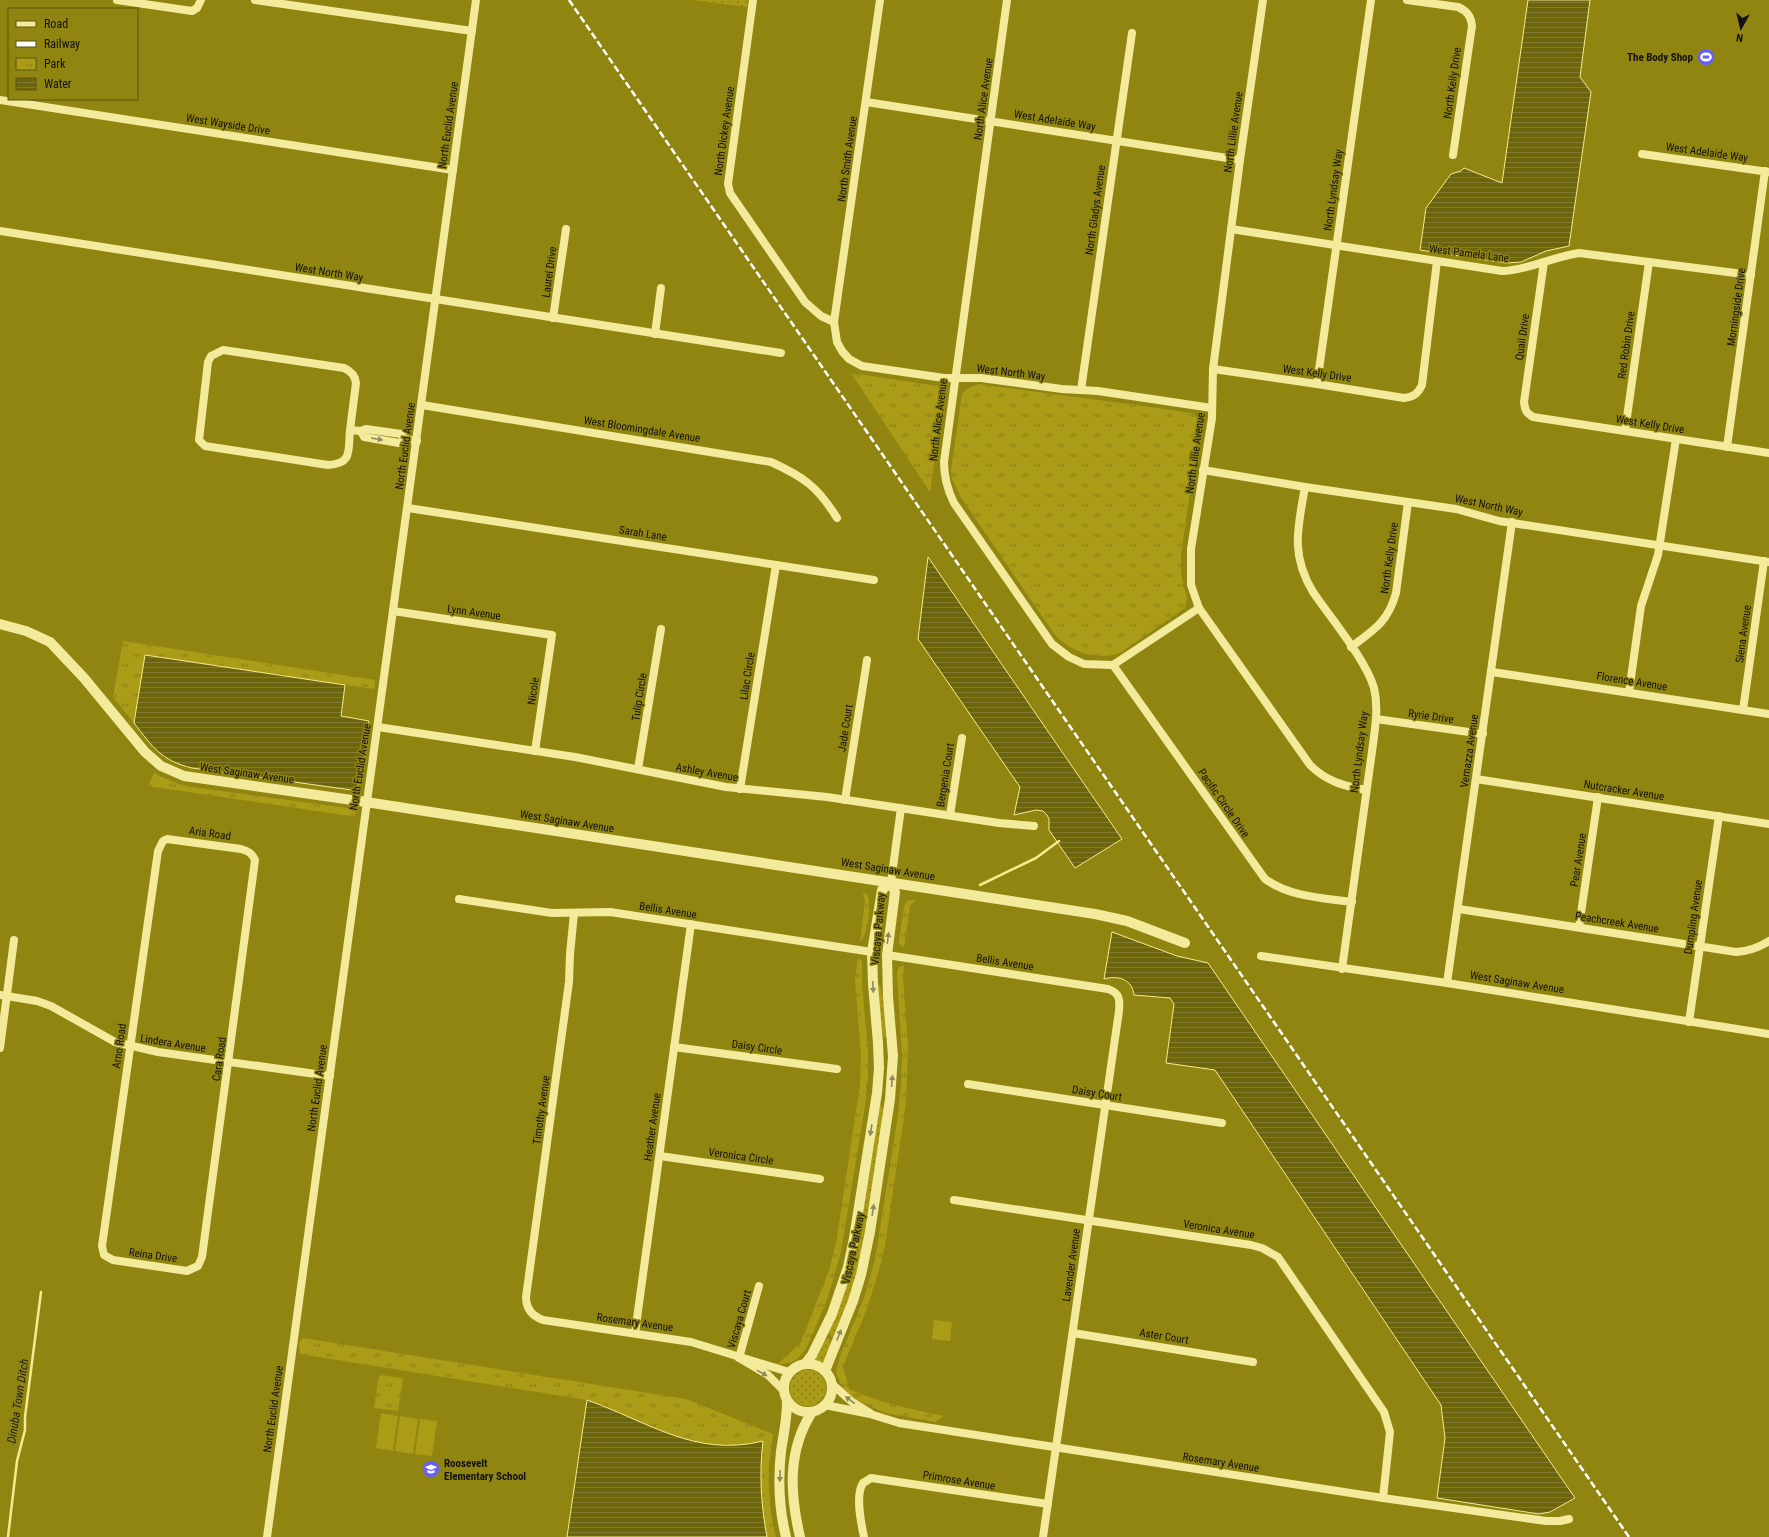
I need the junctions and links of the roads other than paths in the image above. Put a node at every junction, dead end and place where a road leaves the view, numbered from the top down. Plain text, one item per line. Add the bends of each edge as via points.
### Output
1 (118, 0) edge
2 (201, 0) edge
3 (255, 0) edge
4 (476, 0) edge
5 (753, 0) edge
6 (880, 0) edge
7 (1007, 0) edge
8 (1263, 0) edge
9 (1371, 0) edge
10 (1407, 0) edge
11 (472, 31) junction
12 (1132, 33) dead end
13 (0, 100) edge
14 (866, 102) junction
15 (991, 121) junction
16 (1116, 140) junction
17 (1642, 154) dead end
18 (1453, 155) dead end
19 (1240, 160) junction
20 (453, 170) junction
21 (1767, 171) edge
22 (566, 229) dead end
23 (1231, 229) junction
24 (0, 231) edge
25 (1337, 245) junction
26 (1437, 261) junction
27 (1544, 262) junction
28 (1649, 262) junction
29 (1751, 275) junction
30 (661, 288) dead end
31 (436, 300) junction
32 (553, 318) junction
33 (834, 322) junction
34 (655, 334) junction
35 (781, 353) dead end
36 (1213, 369) junction
37 (954, 379) junction
38 (1317, 384) junction
39 (1081, 390) junction
40 (422, 405) junction
41 (1212, 408) junction
42 (1528, 414) joint
43 (350, 430) junction
44 (1625, 431) junction
45 (1676, 440) junction
46 (417, 441) junction
47 (1727, 447) junction
48 (1769, 453) edge
49 (1203, 470) junction
50 (1304, 487) junction
51 (1408, 502) junction
52 (408, 508) junction
53 (837, 518) dead end
54 (1512, 522) junction
55 (1660, 544) junction
56 (1767, 561) edge
57 (776, 565) junction
58 (874, 580) dead end
59 (1199, 608) junction
60 (393, 611) junction
61 (0, 624) edge
62 (661, 629) dead end
63 (552, 635) joint
64 (1351, 646) junction
65 (867, 660) dead end
66 (1113, 665) junction
67 (1492, 672) junction
68 (1629, 692) junction
69 (1743, 710) junction
70 (1769, 714) edge
71 (1376, 719) junction
72 (378, 727) junction
73 (1483, 734) junction
74 (962, 738) dead end
75 (535, 751) junction
76 (638, 769) junction
77 (1476, 779) junction
78 (740, 789) junction
79 (1366, 790) junction
80 (1598, 797) junction
81 (845, 800) junction
82 (366, 802) junction
83 (901, 808) junction
84 (950, 816) junction
85 (1719, 816) junction
86 (1769, 824) edge
87 (1034, 826) dead end
88 (162, 841) joint
89 (253, 855) joint
90 (891, 882) junction
91 (459, 899) dead end
92 (1352, 902) junction
93 (1458, 909) junction
94 (574, 913) junction
95 (691, 924) junction
96 (1579, 927) junction
97 (14, 940) dead end
98 (1769, 941) edge
99 (1185, 943) dead end
100 (1699, 946) junction
101 (872, 952) junction
102 (887, 955) junction
103 (1261, 956) dead end
104 (1342, 969) junction
105 (1447, 983) junction
106 (4, 996) edge
107 (1118, 996) joint
108 (1689, 1022) junction
109 (1769, 1034) edge
110 (878, 1043) junction
111 (130, 1046) junction
112 (674, 1047) junction
113 (0, 1048) edge
114 (229, 1063) junction
115 (838, 1069) dead end
116 (330, 1076) junction
117 (968, 1084) dead end
118 (890, 1099) junction
119 (1104, 1106) junction
120 (1222, 1123) dead end
121 (660, 1156) junction
122 (820, 1179) dead end
123 (954, 1200) dead end
124 (1088, 1219) junction
125 (104, 1255) joint
126 (198, 1266) joint
127 (759, 1286) dead end
128 (528, 1310) joint
129 (635, 1333) junction
130 (1073, 1333) junction
131 (739, 1358) junction
132 (1253, 1362) dead end
133 (805, 1364) junction
134 (825, 1371) junction
135 (789, 1372) junction
136 (832, 1384) junction
137 (783, 1390) junction
138 (787, 1401) junction
139 (825, 1405) junction
140 (812, 1412) junction
141 (870, 1414) junction
142 (1056, 1448) junction
143 (1383, 1498) junction
144 (1048, 1504) junction
145 (1569, 1519) dead end
146 (267, 1537) edge
147 (786, 1537) edge
148 (800, 1537) edge
149 (864, 1537) edge
150 (1043, 1537) edge

1 - 2 street via 192,11
3 - 11 street
4 - 11 street, North Euclid Avenue
5 - 33 street, North Dickey Avenue via 728,184 730,193 805,302 821,316
6 - 14 street, North Smith Avenue
7 - 15 street, North Alice Avenue
8 - 19 street, North Lillie Avenue
9 - 25 street, North Lyndsay Way
10 - 18 street, North Kelly Drive via 1464,9 1472,26
11 - 20 street, North Euclid Avenue
12 - 16 street, North Gladys Avenue
13 - 20 street, West Wayside Drive
14 - 15 street, West Adelaide Way
14 - 33 street, North Smith Avenue
15 - 16 street, West Adelaide Way
15 - 37 street, North Alice Avenue
16 - 19 street, West Adelaide Way
16 - 39 street, North Gladys Avenue
17 - 21 street, West Adelaide Way
19 - 23 street, North Lillie Avenue
20 - 31 street, North Euclid Avenue
21 - 29 street, Morningside Drive
22 - 32 street, Laurel Drive
23 - 25 street, West Pamela Lane
23 - 36 street, North Lillie Avenue
24 - 31 street, West North Way
25 - 26 street, West Pamela Lane
25 - 38 street, North Lyndsay Way
26 - 27 street, West Pamela Lane via 1502,270 1529,268
26 - 38 street, West Kelly Drive via 1422,385 1416,394 1404,398
27 - 28 street, West Pamela Lane via 1579,253
27 - 42 street, Quail Drive via 1524,402
28 - 29 street, West Pamela Lane
28 - 44 street, Red Robin Drive
29 - 47 street, Morningside Drive
30 - 34 street
31 - 32 street, West North Way
31 - 40 street, North Euclid Avenue
32 - 34 street, West North Way
33 - 37 street, West North Way via 837,342 855,363
34 - 35 street, West North Way
36 - 38 street, West Kelly Drive
36 - 41 street, North Lillie Avenue
37 - 39 street, West North Way via 980,378
37 - 66 street, North Alice Avenue via 944,477 954,503 1052,644 1069,657 1084,664
39 - 41 street, West North Way
40 - 46 street, North Euclid Avenue
40 - 53 street, West Bloomingdale Avenue via 771,462 811,484
41 - 49 street, North Lillie Avenue
42 - 44 street, West Kelly Drive via 1533,417
43 - 43 street via 347,457 344,462 337,465 205,446 199,440 199,429 211,356 223,350 351,371 356,383
43 - 46 street via 366,429 401,434 405,439
44 - 45 street, West Kelly Drive
45 - 47 street, West Kelly Drive
45 - 55 street
46 - 52 street, North Euclid Avenue
47 - 48 street, West Kelly Drive
49 - 50 street, West North Way
49 - 59 street, North Lillie Avenue via 1190,563 1191,585
50 - 51 street, West North Way
50 - 64 street, North Lyndsay Way via 1297,540 1301,567 1306,581
51 - 54 street, West North Way via 1456,509
51 - 64 street, North Kelly Drive via 1392,608 1377,628
52 - 57 street, Sarah Lane
52 - 60 street, North Euclid Avenue
54 - 55 street, West North Way
54 - 67 street, Vernazza Avenue
55 - 56 street, West North Way
55 - 68 street via 1641,606
56 - 69 street, Siena Avenue
57 - 58 street, Sarah Lane
57 - 78 street, Lilac Circle
59 - 66 street
59 - 79 street, North Lillie Avenue via 1310,765 1331,781
60 - 63 street, Lynn Avenue
60 - 72 street, North Euclid Avenue
61 - 82 street, West Saginaw Avenue via 26,631 50,642 84,678 145,752 171,771 184,776
62 - 76 street, Tulip Circle
63 - 75 street, Nicole
64 - 71 street, North Lyndsay Way via 1374,688
65 - 81 street, Jade Court
66 - 92 street, Pacific Circle Drive via 1265,879 1276,887 1290,892
67 - 68 street, Florence Avenue
67 - 73 street, Vernazza Avenue
68 - 69 street, Florence Avenue
69 - 70 street, Florence Avenue
71 - 73 street, Ryrie Drive
71 - 79 street, North Lyndsay Way
72 - 75 street, Ashley Avenue
72 - 82 street, North Euclid Avenue
73 - 77 street, Vernazza Avenue
74 - 84 street, Bergenia Court
75 - 76 street, Ashley Avenue
76 - 78 street, Ashley Avenue via 703,784
77 - 80 street, Nutcracker Avenue
77 - 93 street, Vernazza Avenue
78 - 81 street, Ashley Avenue
79 - 92 street, North Lyndsay Way
80 - 85 street, Nutcracker Avenue
80 - 96 street, Pear Avenue
81 - 83 street, Ashley Avenue
82 - 90 street, West Saginaw Avenue
82 - 116 street, North Euclid Avenue
83 - 84 street, Ashley Avenue
83 - 90 street
84 - 87 street, Ashley Avenue
85 - 86 street, Nutcracker Avenue
85 - 100 street, Dumpling Avenue
88 - 89 street, Aria Road via 174,839 241,849
88 - 111 street, Arno Road via 158,851
89 - 114 street, Cara Road via 256,866
90 - 99 street, West Saginaw Avenue via 1112,917
90 - 101 street, Viscaya Parkway via 882,890
102 -> 90 street, Viscaya Parkway via 895,892
91 - 94 street, Bellis Avenue via 540,912
92 - 104 street, North Lyndsay Way
93 - 96 street, Peachcreek Avenue
93 - 105 street, Vernazza Avenue
94 - 95 street, Bellis Avenue via 610,912
94 - 128 street, Timothy Avenue via 569,982 526,1297
95 - 101 street, Bellis Avenue
95 - 112 street, Heather Avenue
96 - 100 street, Peachcreek Avenue
97 - 106 street
98 - 100 street, Peachcreek Avenue via 1758,948 1736,952
100 - 108 street, Dumpling Avenue
101 -> 110 street, Viscaya Parkway
102 - 107 street, Bellis Avenue via 1108,989 1115,991
118 -> 102 street, Viscaya Parkway via 893,1056
103 - 104 street, West Saginaw Avenue
104 - 105 street, West Saginaw Avenue
105 - 108 street, West Saginaw Avenue
106 - 111 street, Lindera Avenue via 51,1006 104,1036
106 - 113 street
107 - 119 street, Lavender Avenue via 1119,1011
108 - 109 street, West Saginaw Avenue
110 - 118 street via 884,1053 882,1093
110 -> 133 street, Viscaya Parkway via 877,1093 848,1267 832,1314
111 - 114 street, Lindera Avenue
111 - 125 street, Arno Road via 102,1246
112 - 115 street, Daisy Circle
112 - 121 street, Heather Avenue
114 - 116 street, Lindera Avenue
114 - 126 street, Cara Road via 202,1257
116 - 146 street, North Euclid Avenue
117 - 119 street, Daisy Court
134 -> 118 street, Viscaya Parkway via 853,1301 864,1263
119 - 120 street, Daisy Court
119 - 124 street, Lavender Avenue
121 - 122 street, Veronica Circle
121 - 129 street, Heather Avenue
123 - 124 street, Veronica Avenue
124 - 130 street, Lavender Avenue
124 - 143 street, Veronica Avenue via 1251,1245 1278,1257 1384,1412 1390,1432
125 - 126 street, Reina Drive via 113,1260 188,1271
127 - 131 street, Viscaya Court
128 - 129 street, Rosemary Avenue via 543,1320
129 - 131 street, Rosemary Avenue via 691,1342
130 - 132 street, Aster Court
130 - 142 street, Lavender Avenue
131 - 135 street, Rosemary Avenue
131 -> 137 street, Rosemary Avenue via 768,1375
133 - 134 street via 816,1365
133 - 135 street
134 - 136 street
135 - 137 street via 784,1380
136 - 139 street via 831,1395
141 -> 136 street, Rosemary Avenue
137 - 138 street
138 - 140 street via 797,1410
138 -> 147 street via 780,1482
139 - 140 street
139 - 141 street, Rosemary Avenue
140 - 148 street via 799,1436 793,1472 794,1502
141 - 142 street, Rosemary Avenue via 899,1423
142 - 143 street, Rosemary Avenue
142 - 144 street, Lavender Avenue
143 - 145 street, Rosemary Avenue via 1546,1522
144 - 149 street, Primrose Avenue via 868,1479 860,1491
144 - 150 street, Lavender Avenue

